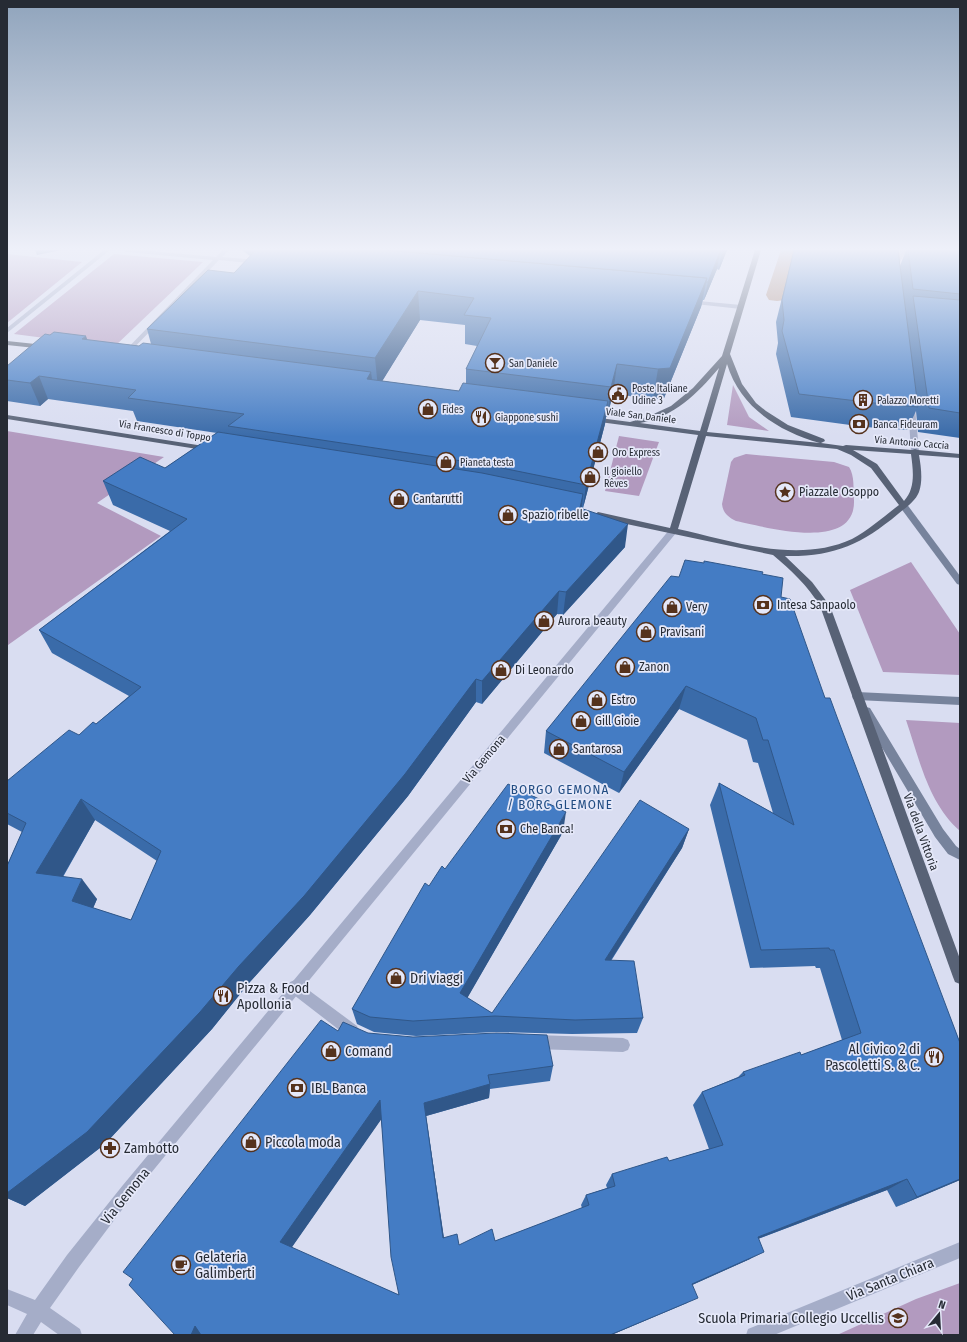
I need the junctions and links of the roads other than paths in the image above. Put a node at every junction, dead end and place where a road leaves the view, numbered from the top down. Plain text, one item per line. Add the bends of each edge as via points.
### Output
1 (30, 313) edge
2 (165, 313) edge
3 (739, 313) edge
4 (7, 331) edge
5 (7, 342) edge
6 (50, 348) edge
7 (727, 354) junction
8 (122, 357) edge
9 (910, 398) edge
10 (7, 417) edge
11 (584, 418) edge
12 (624, 423) junction
13 (702, 433) junction
14 (838, 446) junction
15 (217, 450) edge
16 (915, 451) junction
17 (960, 456) edge
18 (904, 505) junction
19 (589, 514) edge
20 (673, 531) junction
21 (776, 553) junction
22 (960, 582) edge
23 (857, 696) junction
24 (960, 701) edge
25 (960, 855) edge
26 (960, 977) edge
27 (295, 987) junction
28 (366, 1037) edge
29 (525, 1042) edge
30 (623, 1045) edge
31 (960, 1250) edge
32 (7, 1297) edge
33 (38, 1310) junction
34 (22, 1335) edge
35 (74, 1335) edge
36 (754, 1335) edge

1 - 4 street
2 - 8 street
3 - 7 main road
5 - 6 main road
7 - 12 main road via 694,391 672,409 639,422
7 - 13 main road
7 - 14 main road via 737,382 767,416 786,428
9 - 16 street
10 - 15 main road, Via Francesco di Toppo
11 - 12 main road, Viale San Daniele
12 - 13 main road, Viale San Daniele
13 - 14 main road
13 - 20 main road
14 - 16 main road, Via Antonio Caccia
14 - 18 main road via 874,466
16 - 17 main road, Via Antonio Caccia
16 - 18 main road via 917,485
18 - 21 main road via 868,535 839,548 801,554
18 - 22 street
19 - 20 main road
20 - 21 main road
20 - 27 street, Via Gemona
21 - 23 main road, Via della Vittoria via 818,592
23 - 24 street
23 - 25 street, Via della Vittoria via 939,833 952,850
23 - 26 main road, Via della Vittoria
27 - 28 street via 351,1030
27 - 33 street, Via Gemona via 119,1202
29 - 30 street
31 - 36 street, Via Santa Chiara
32 - 33 street
33 - 34 street, Via Gemona
33 - 35 street

